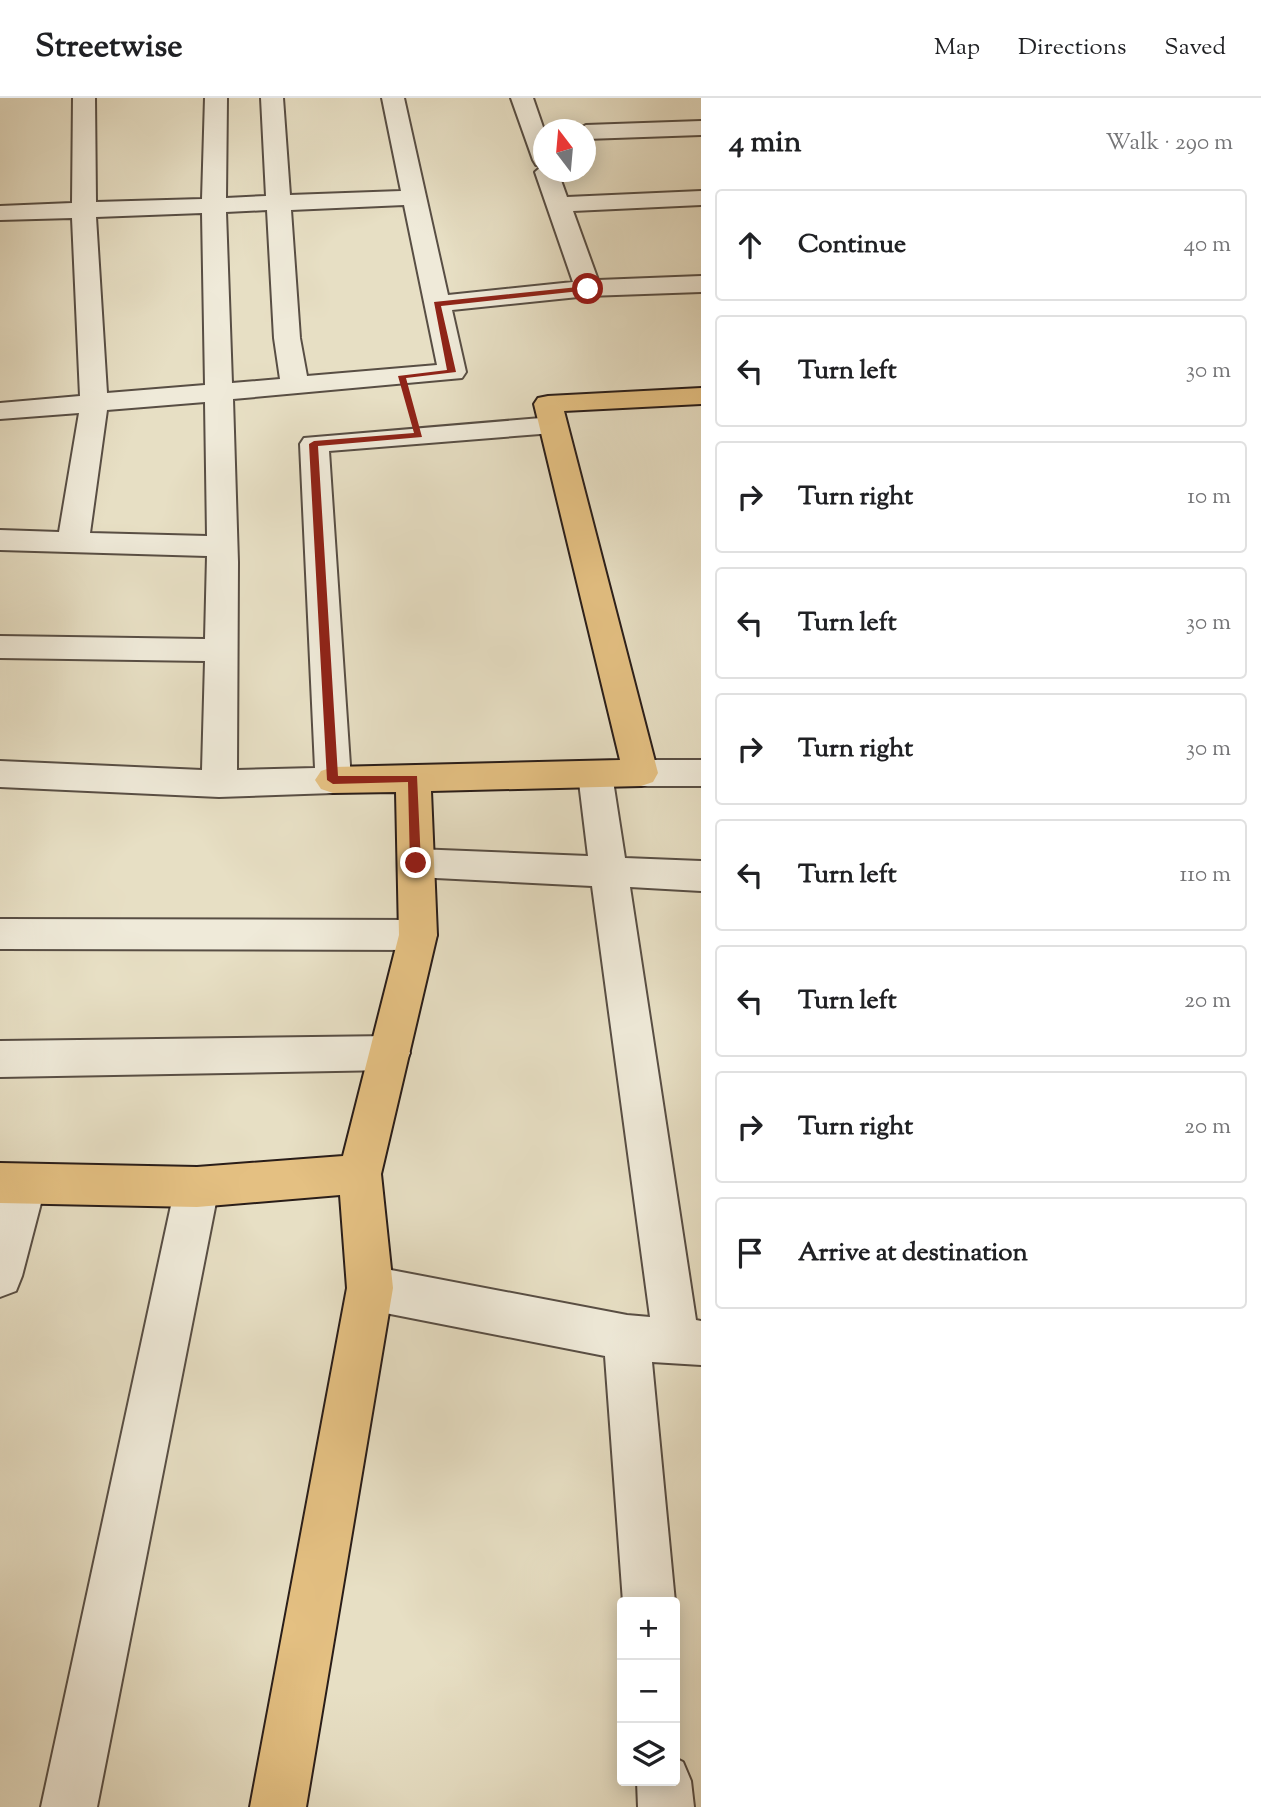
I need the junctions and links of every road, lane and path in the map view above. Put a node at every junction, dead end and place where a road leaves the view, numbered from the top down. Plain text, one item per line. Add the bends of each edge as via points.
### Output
1 (84, 98) edge
2 (216, 98) edge
3 (271, 98) edge
4 (393, 98) edge
5 (522, 98) edge
6 (533, 121) edge
7 (701, 128) edge
8 (596, 132) edge
9 (551, 182) edge
10 (414, 198) junction
11 (701, 198) edge
12 (279, 202) junction
13 (559, 204) junction
14 (214, 205) junction
15 (84, 211) junction
16 (0, 213) edge
17 (701, 284) edge
18 (588, 289) junction
19 (436, 304) junction
20 (295, 384) junction
21 (218, 392) junction
22 (701, 396) edge
23 (94, 403) junction
24 (411, 406) junction
25 (0, 411) edge
26 (553, 425) junction
27 (0, 540) edge
28 (74, 542) junction
29 (222, 546) junction
30 (0, 647) edge
31 (221, 650) junction
32 (641, 773) junction
33 (701, 773) edge
34 (0, 774) edge
35 (595, 774) junction
36 (413, 778) junction
37 (333, 780) junction
38 (219, 784) junction
39 (416, 863) junction
40 (610, 872) junction
41 (701, 876) edge
42 (0, 934) edge
43 (418, 935) junction
44 (390, 1053) junction
45 (0, 1059) edge
46 (360, 1174) junction
47 (12, 1183) edge
48 (197, 1187) junction
49 (0, 1276) edge
50 (370, 1288) junction
51 (627, 1338) junction
52 (688, 1342) edge
53 (649, 1597) edge
54 (664, 1786) edge
55 (69, 1807) edge
56 (278, 1807) edge
57 (666, 1807) edge

1 - 15 street
2 - 14 street
3 - 12 street
4 - 10 street
5 - 6 street
7 - 8 street
9 - 13 street
10 - 12 street
10 - 19 street
11 - 13 street
12 - 14 street
12 - 20 street via 287,338
13 - 18 street
14 - 15 street
14 - 21 street
15 - 16 street
15 - 23 street
17 - 18 street
18 - 19 street
19 - 24 street via 452,372
20 - 21 street
20 - 24 street
21 - 23 street
21 - 29 street
22 - 26 main road via 548,404
23 - 25 street
23 - 28 street
24 - 26 street
24 - 37 street via 314,444
26 - 32 main road
27 - 28 street
28 - 29 street
29 - 31 street
30 - 31 street
31 - 38 street
32 - 33 street
32 - 35 main road
34 - 38 street
35 - 36 main road
35 - 40 street
36 - 37 main road
36 - 39 main road
37 - 38 street
39 - 40 street
39 - 43 main road
40 - 41 street
40 - 52 street
42 - 43 street
43 - 44 main road
44 - 45 street
44 - 46 main road
46 - 48 main road
46 - 50 main road
47 - 48 main road
47 - 49 street
48 - 55 street
50 - 51 street
50 - 56 main road
51 - 52 street
51 - 53 street
54 - 57 street

